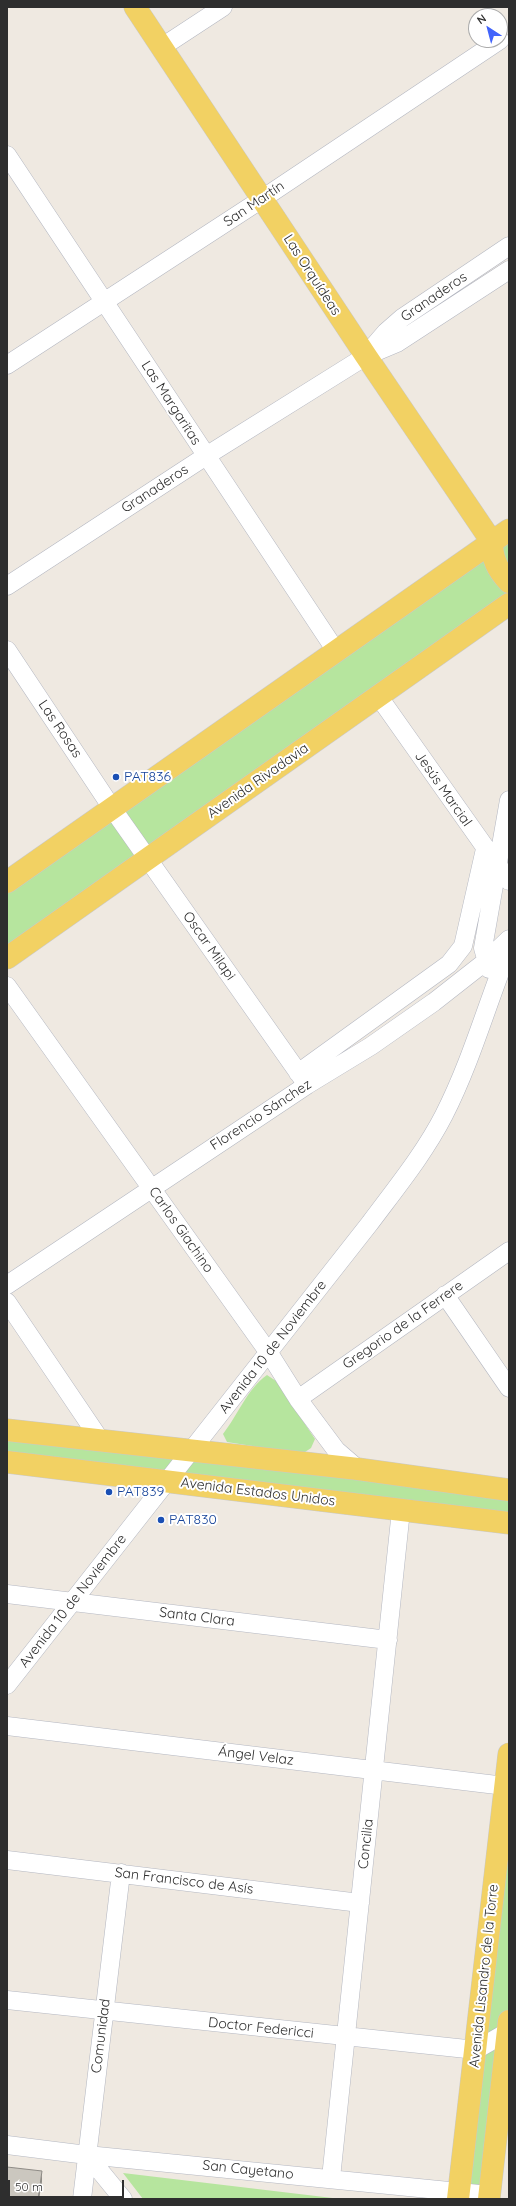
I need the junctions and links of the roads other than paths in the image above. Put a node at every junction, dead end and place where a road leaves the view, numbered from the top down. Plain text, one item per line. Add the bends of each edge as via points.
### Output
1 (135, 7) edge
2 (224, 7) edge
3 (162, 47) junction
4 (488, 48) edge
5 (7, 155) edge
6 (262, 199) junction
7 (509, 246) edge
8 (509, 270) edge
9 (106, 302) junction
10 (366, 356) junction
11 (7, 366) edge
12 (206, 456) junction
13 (501, 536) edge
14 (509, 582) edge
15 (7, 586) edge
16 (509, 604) edge
17 (7, 650) edge
18 (336, 651) junction
19 (379, 697) junction
20 (509, 800) edge
21 (112, 808) junction
22 (485, 849) junction
23 (148, 858) junction
24 (498, 867) junction
25 (509, 881) edge
26 (7, 882) edge
27 (509, 939) edge
28 (509, 949) edge
29 (7, 958) edge
30 (485, 962) junction
31 (496, 982) junction
32 (7, 986) edge
33 (302, 1079) junction
34 (151, 1187) junction
35 (509, 1251) edge
36 (7, 1285) edge
37 (445, 1295) junction
38 (7, 1302) edge
39 (269, 1354) junction
40 (509, 1388) edge
41 (298, 1399) junction
42 (7, 1430) edge
43 (101, 1441) junction
44 (192, 1450) junction
45 (7, 1462) edge
46 (358, 1470) junction
47 (167, 1481) junction
48 (509, 1490) edge
49 (401, 1510) junction
50 (509, 1523) edge
51 (7, 1594) edge
52 (73, 1602) junction
53 (388, 1640) junction
54 (7, 1685) edge
55 (7, 1726) edge
56 (509, 1754) edge
57 (374, 1771) junction
58 (506, 1786) junction
59 (7, 1860) edge
60 (121, 1873) junction
61 (360, 1903) junction
62 (7, 2000) edge
63 (103, 2011) junction
64 (509, 2028) edge
65 (346, 2037) junction
66 (476, 2050) junction
67 (7, 2144) edge
68 (87, 2155) junction
69 (331, 2178) junction
70 (459, 2195) edge
71 (489, 2197) edge
72 (82, 2199) edge
73 (123, 2199) edge

1 - 3 main road, Las Orquídeas
2 - 3 street
3 - 6 main road, Las Orquídeas
4 - 6 street, San Martín
5 - 9 street, Las Margaritas
6 - 9 street, San Martín
6 - 10 main road, Las Orquídeas
7 - 10 street, Granaderos via 402,318
8 - 10 street, Granaderos via 396,343
9 - 11 street, San Martín
9 - 12 street, Las Margaritas
10 - 12 street, Granaderos
10 - 13 main road, Las Orquídeas
12 - 15 street, Granaderos
12 - 18 street, Las Margaritas
13 - 14 main road via 492,556 499,571
13 - 18 main road
16 - 19 main road, Avenida Rivadavia
17 - 21 street, Las Rosas
18 - 21 main road
19 - 22 street, Jesús Marcial
19 - 23 main road, Avenida Rivadavia
20 - 24 street
21 - 23 street, Oscar Milapi
21 - 26 main road
22 - 24 street, Jesús Marcial
22 - 33 street via 464,946 458,954 449,964
23 - 29 main road, Avenida Rivadavia
23 - 33 street, Oscar Milapi
24 - 25 street, Jesús Marcial
24 - 30 street via 483,948
27 - 30 street, Florencio Sánchez
28 - 31 street, Avenida 10 de Noviembre
30 - 31 street
30 - 33 street, Florencio Sánchez via 371,1046
31 - 39 street, Avenida 10 de Noviembre via 467,1064 444,1116 420,1158
32 - 34 street, Carlos Giachino
33 - 34 street, Florencio Sánchez
34 - 36 street, Florencio Sánchez
34 - 39 street, Carlos Giachino
35 - 37 street, Gregorio de la Ferrere
37 - 40 street
37 - 41 street, Gregorio de la Ferrere
38 - 43 street
39 - 41 street, Carlos Giachino
39 - 44 street, Avenida 10 de Noviembre
41 - 46 street, Carlos Giachino via 336,1450
42 - 43 main road
43 - 44 main road
44 - 46 main road
44 - 47 street, Avenida 10 de Noviembre
45 - 47 main road, Avenida Estados Unidos
46 - 48 main road
47 - 49 main road, Avenida Estados Unidos
47 - 52 street, Avenida 10 de Noviembre
49 - 50 main road, Avenida Estados Unidos
49 - 53 street, Concilia
51 - 52 street, Santa Clara
52 - 53 street, Santa Clara
52 - 54 street, Avenida 10 de Noviembre
53 - 57 street, Concilia
55 - 57 street, Ángel Velaz
56 - 58 main road, Avenida Lisandro de la Torre
57 - 58 street, Ángel Velaz
57 - 61 street, Concilia
58 - 66 main road, Avenida Lisandro de la Torre
59 - 60 street, San Francisco de Asís
60 - 61 street, San Francisco de Asís
60 - 63 street, Comunidad
61 - 65 street, Concilia
62 - 63 street, Doctor Federicci
63 - 65 street, Doctor Federicci
63 - 68 street, Comunidad
64 - 66 street
64 - 71 main road, Avenida Lisandro de la Torre
65 - 66 street, Doctor Federicci
65 - 69 street, Concilia
66 - 70 main road, Avenida Lisandro de la Torre
67 - 68 street, San Cayetano
68 - 69 street, San Cayetano
68 - 72 street, Comunidad
68 - 73 street
69 - 70 street, San Cayetano
70 - 71 street, San Cayetano

